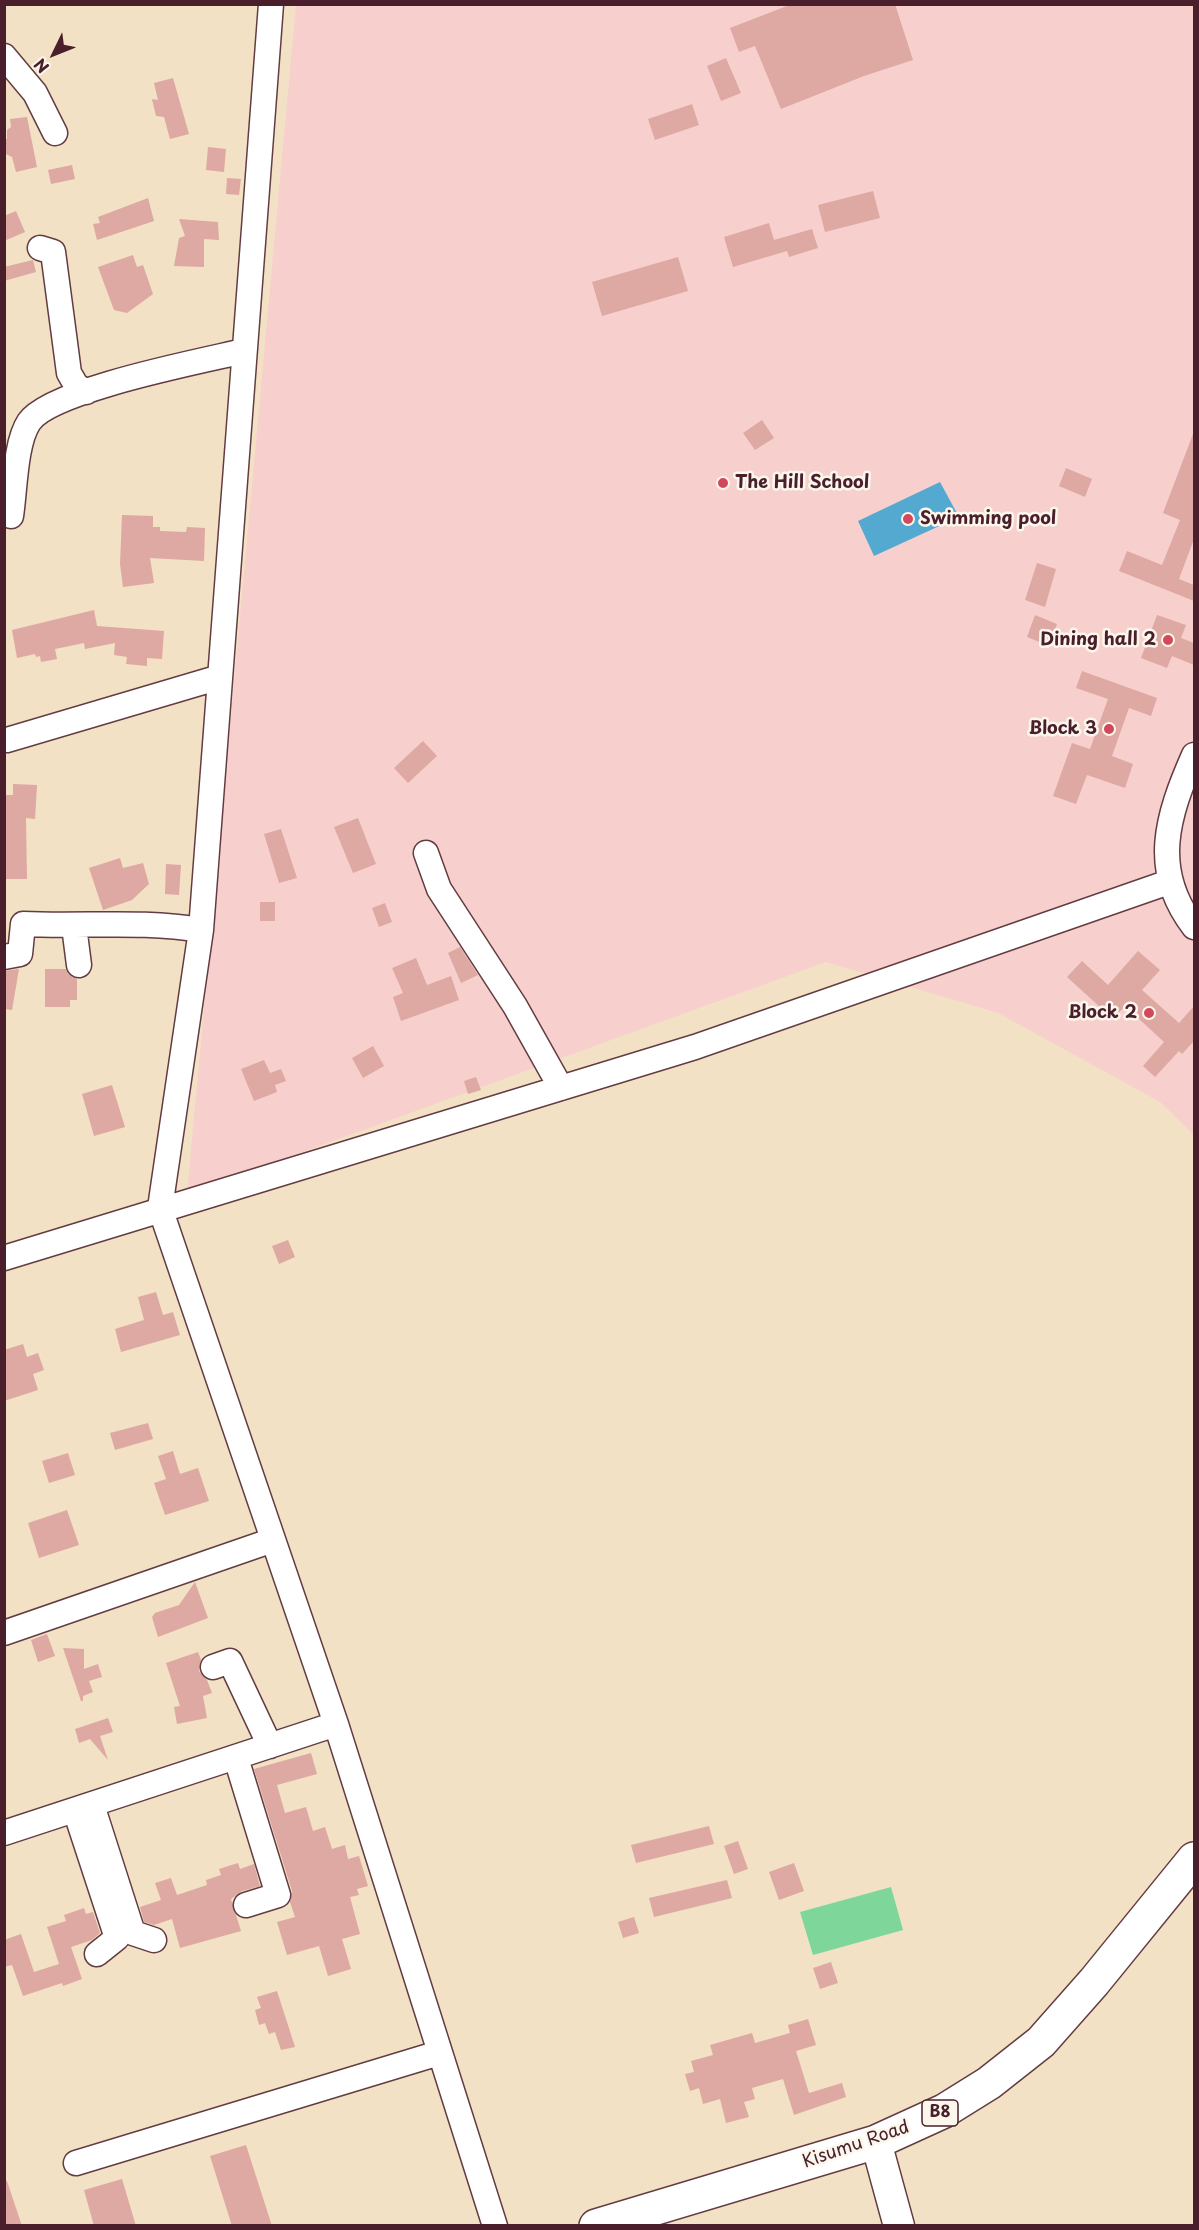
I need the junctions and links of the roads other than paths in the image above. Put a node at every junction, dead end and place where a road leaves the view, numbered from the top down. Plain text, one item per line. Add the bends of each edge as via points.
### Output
1 (272, 4) edge
2 (4, 56) edge
3 (55, 133) dead end
4 (40, 248) dead end
5 (244, 351) junction
6 (86, 392) junction
7 (11, 516) dead end
8 (220, 677) junction
9 (6, 740) dead end
10 (1194, 755) edge
11 (426, 853) dead end
12 (1169, 882) junction
13 (74, 926) junction
14 (1194, 927) edge
15 (201, 930) junction
16 (4, 957) edge
17 (79, 965) dead end
18 (561, 1088) junction
19 (160, 1209) junction
20 (4, 1258) edge
21 (273, 1540) junction
22 (4, 1633) edge
23 (213, 1667) dead end
24 (336, 1724) junction
25 (270, 1746) junction
26 (236, 1758) junction
27 (83, 1808) junction
28 (4, 1833) edge
29 (1194, 1859) edge
30 (246, 1905) dead end
31 (154, 1940) dead end
32 (97, 1954) dead end
33 (439, 2053) junction
34 (876, 2142) junction
35 (76, 2163) dead end
36 (495, 2226) edge
37 (596, 2226) edge
38 (899, 2226) edge

1 - 5 street
2 - 3 street via 35,93
4 - 6 street via 53,252 69,373
5 - 6 street
5 - 8 street
6 - 7 street via 47,406 30,422 21,447
8 - 9 street
8 - 15 street
10 - 12 street via 1168,830
11 - 18 street via 439,889 515,1006
12 - 14 street
12 - 18 street via 695,1047
13 - 15 street via 146,924
13 - 16 street via 23,924 20,954
13 - 17 street
15 - 19 street
18 - 19 street
19 - 20 street
19 - 21 street
21 - 22 street
21 - 24 street
23 - 25 street via 230,1661
24 - 25 street
24 - 33 street
25 - 26 street
26 - 27 street
26 - 30 street via 278,1895
27 - 28 street
27 - 31 street via 133,1933
27 - 32 street via 117,1938
29 - 34 highway, Kisumu Road / B8 via 1041,2042 989,2083 944,2111
33 - 35 street
33 - 36 street
34 - 37 highway, Kisumu Road / B8
34 - 38 main road

